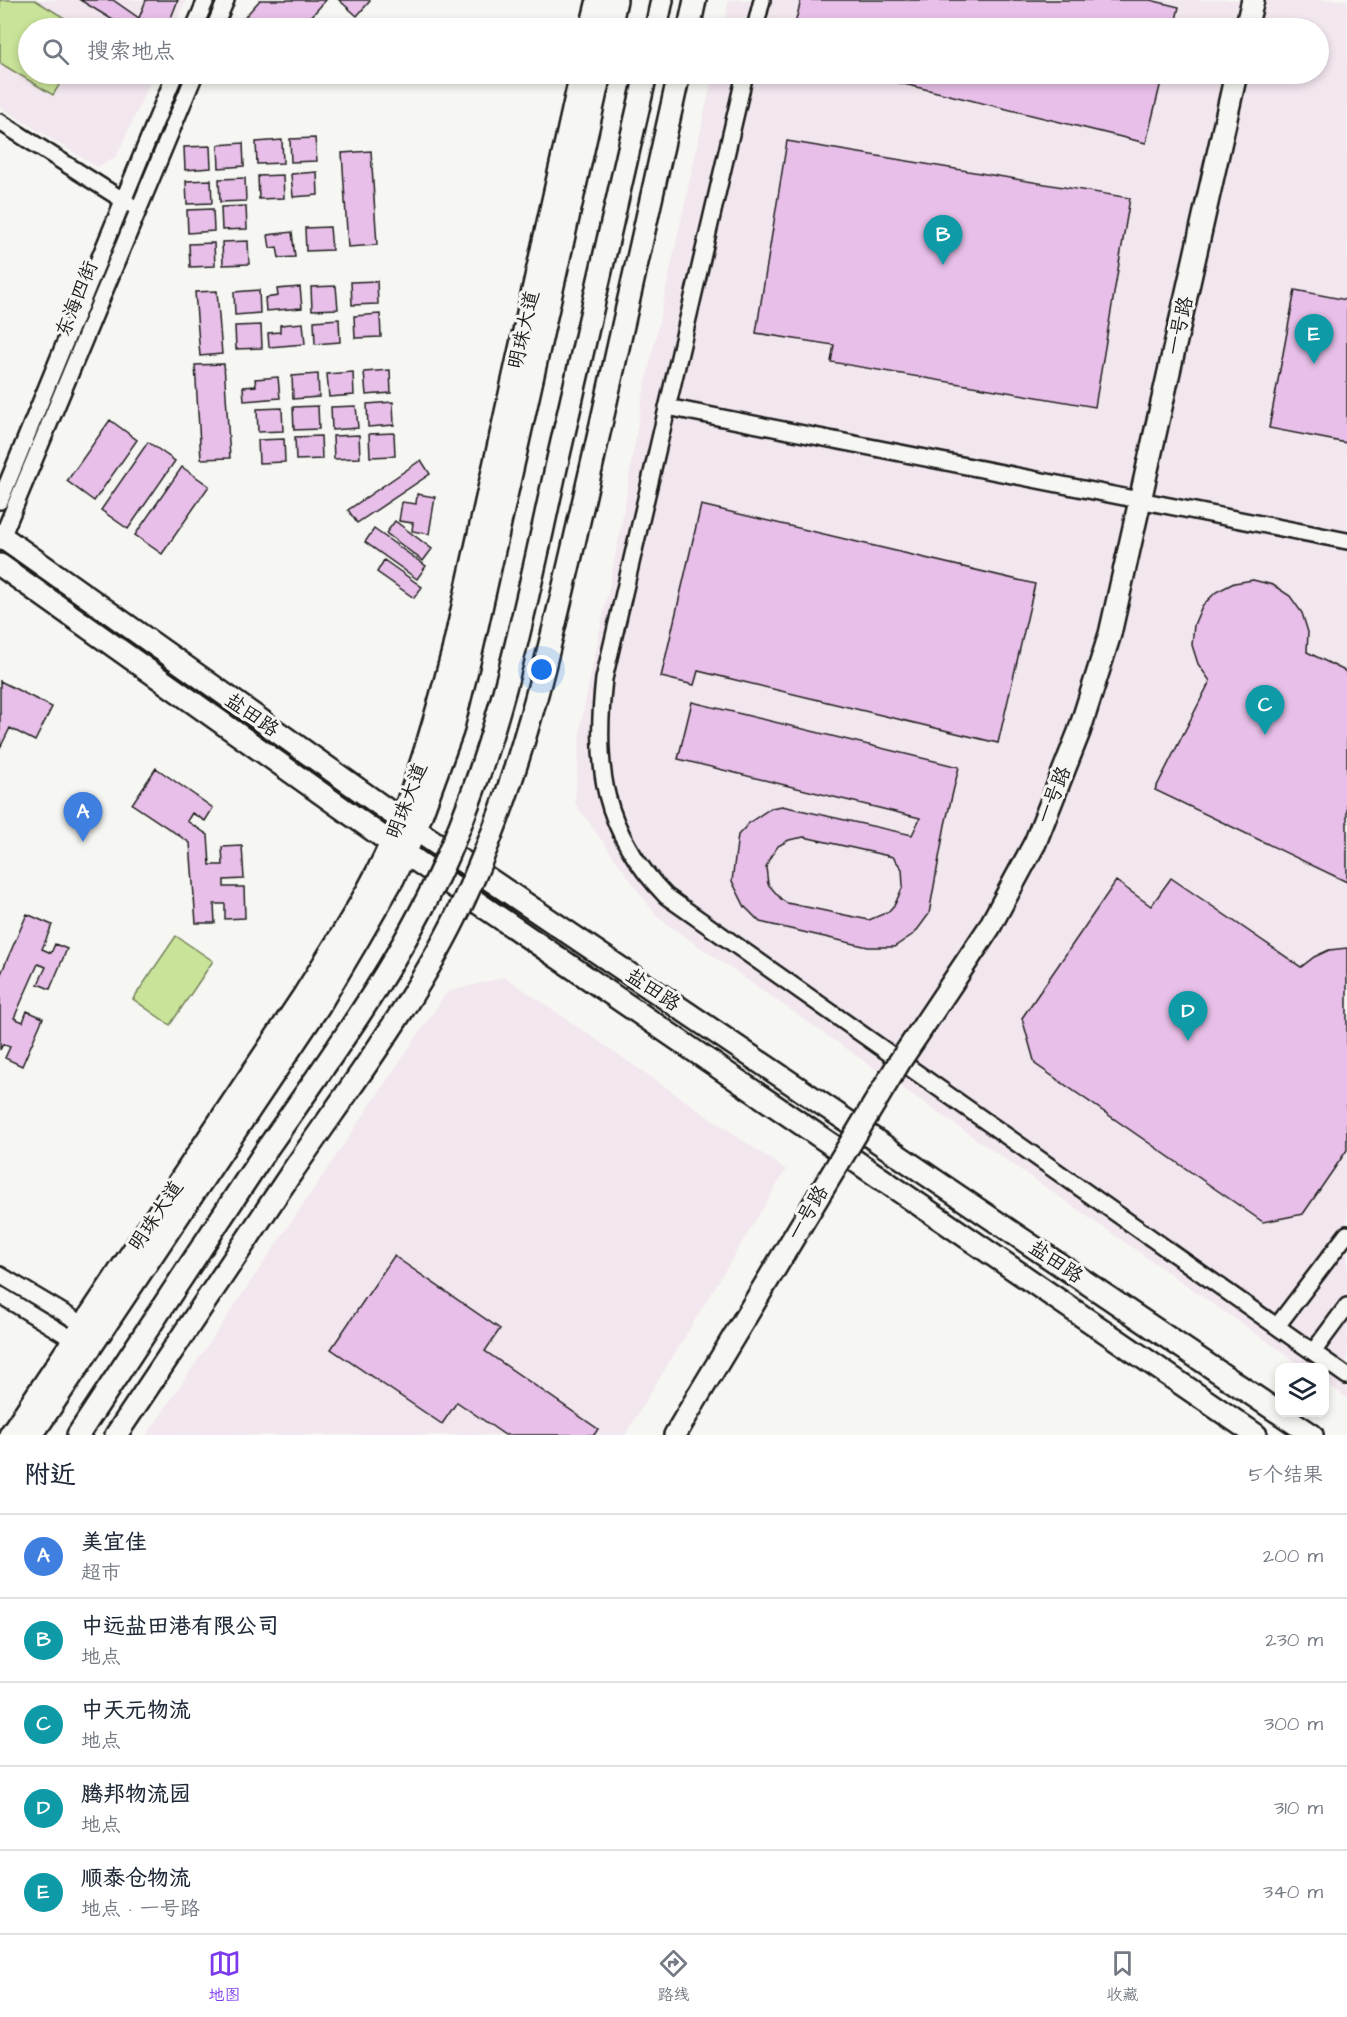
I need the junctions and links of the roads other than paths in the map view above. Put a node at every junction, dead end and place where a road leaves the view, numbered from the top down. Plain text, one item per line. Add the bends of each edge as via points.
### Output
1 (206, 0) edge
2 (226, 0) edge
3 (598, 0) edge
4 (616, 0) edge
5 (662, 0) edge
6 (695, 0) edge
7 (762, 0) edge
8 (1252, 0) edge
9 (198, 18) edge
10 (218, 18) edge
11 (594, 18) edge
12 (612, 18) edge
13 (658, 18) edge
14 (691, 18) edge
15 (758, 18) edge
16 (1248, 18) edge
17 (171, 84) edge
18 (191, 84) edge
19 (579, 84) edge
20 (598, 84) edge
21 (644, 84) edge
22 (677, 84) edge
23 (743, 84) edge
24 (1234, 84) edge
25 (0, 122) edge
26 (122, 199) junction
27 (137, 208) junction
28 (668, 408) junction
29 (0, 501) edge
30 (1140, 501) junction
31 (1, 538) edge
32 (1347, 542) edge
33 (0, 565) edge
34 (408, 824) junction
35 (398, 848) junction
36 (900, 1061) junction
37 (1347, 1234) edge
38 (0, 1275) edge
39 (0, 1295) edge
40 (1347, 1306) edge
41 (1277, 1326) junction
42 (79, 1332) junction
43 (1312, 1352) junction
44 (1347, 1376) edge
45 (1250, 1433) edge
46 (10, 1435) edge
47 (32, 1435) edge
48 (78, 1435) edge
49 (116, 1435) edge
50 (675, 1435) edge
51 (1312, 1435) edge

1 - 9 street
2 - 10 street
3 - 11 street
4 - 12 street
5 - 13 street
6 - 14 street
7 - 15 street
8 - 16 street
17 - 26 street, 东海四街
18 - 27 street, 东海四街
19 - 34 street, 明珠大道 via 450,662
20 - 34 street, 明珠大道 via 471,658 452,730
21 - 48 street, bridge via 502,702 460,825 405,942
22 - 49 street, bridge via 532,714 490,840 464,901 399,1015
23 - 28 street
24 - 30 street, 一号路
25 - 26 street
26 - 27 street
26 - 29 street, 东海四街
27 - 31 street, 东海四街
28 - 30 street
28 - 36 street via 604,679 600,748 613,817 646,875 666,896
30 - 32 street
30 - 36 street, 一号路, bridge via 1110,634 1079,732 1035,843 989,928
31 - 34 street, 盐田路
33 - 35 street, 盐田路
34 - 35 street, 明珠大道
34 - 51 street, 盐田路
35 - 42 street, 明珠大道
35 - 45 street, 盐田路
35 - 47 street, 明珠大道 via 393,879 319,1006
36 - 41 street
36 - 50 street, 一号路, bridge
37 - 41 street
38 - 42 street
39 - 42 street
40 - 43 street
41 - 43 street
42 - 46 street, 明珠大道
43 - 44 street

